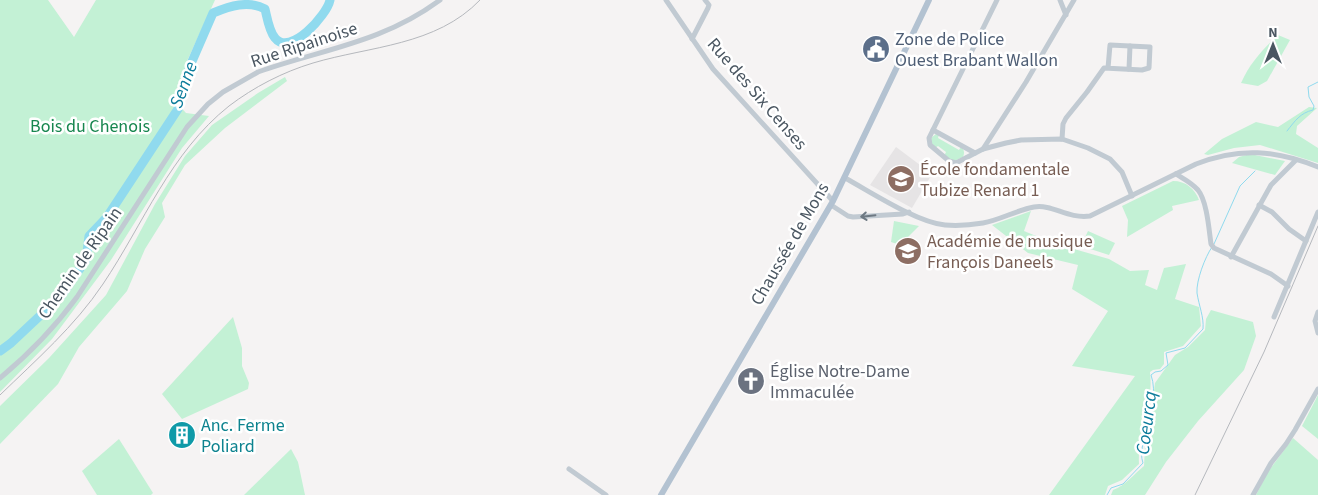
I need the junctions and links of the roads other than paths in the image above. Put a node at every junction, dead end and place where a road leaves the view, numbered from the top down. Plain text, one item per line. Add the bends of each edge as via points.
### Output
1 (440, 0) edge
2 (666, 0) edge
3 (705, 0) edge
4 (929, 0) edge
5 (997, 0) edge
6 (1060, 0) edge
7 (1074, 0) edge
8 (1066, 15) junction
9 (692, 39) junction
10 (1130, 46) junction
11 (1108, 68) junction
12 (1128, 69) junction
13 (933, 130) junction
14 (1062, 139) junction
15 (983, 149) junction
16 (975, 153) junction
17 (1296, 160) junction
18 (1318, 167) edge
19 (1176, 174) junction
20 (154, 178) joint
21 (845, 178) junction
22 (1132, 196) junction
23 (832, 203) junction
24 (1259, 205) junction
25 (909, 212) junction
26 (1318, 212) edge
27 (1306, 241) junction
28 (1231, 257) junction
29 (1288, 286) junction
30 (1318, 312) edge
31 (1274, 317) dead end
32 (1318, 333) edge
33 (0, 378) edge
34 (1318, 389) edge
35 (569, 469) dead end
36 (606, 495) edge
37 (661, 495) edge
38 (1253, 495) edge

1 - 20 street, Rue Ripainoise via 412,19 373,37 285,63 240,81 197,116
2 - 9 street, Rue des Six Censes
3 - 9 street via 709,5
4 - 21 main road, Chaussée de Mons
5 - 13 street
6 - 8 street
7 - 8 street
8 - 15 street
9 - 23 street, Rue des Six Censes via 713,69
10 - 11 street via 1110,45
10 - 12 street
10 - 12 street via 1150,48 1149,68
11 - 12 street
11 - 14 street via 1099,72 1066,118
13 - 16 street
13 - 16 street via 930,145 951,163
14 - 15 street via 1021,140
14 - 22 street via 1110,159 1126,177
15 - 16 street
17 - 18 street
17 - 19 street via 1271,153 1240,152 1204,161
17 - 24 street via 1271,185
19 - 22 street
19 - 28 street via 1200,191 1213,247
20 - 33 street, Chemin de Ripain via 61,319
21 - 23 main road, Chaussée de Mons
21 - 25 street
22 - 25 street via 1100,213 1081,218 1046,207 1034,207 985,222 944,225 926,221
25 -> 23 street, Rue des Six Censes via 853,217
23 - 37 main road, Chaussée de Mons
24 - 27 street
24 - 28 street
26 - 27 street
27 - 29 street
28 - 29 street via 1271,274
29 - 31 street
30 - 32 street via 1315,321
34 - 38 street
35 - 36 street

